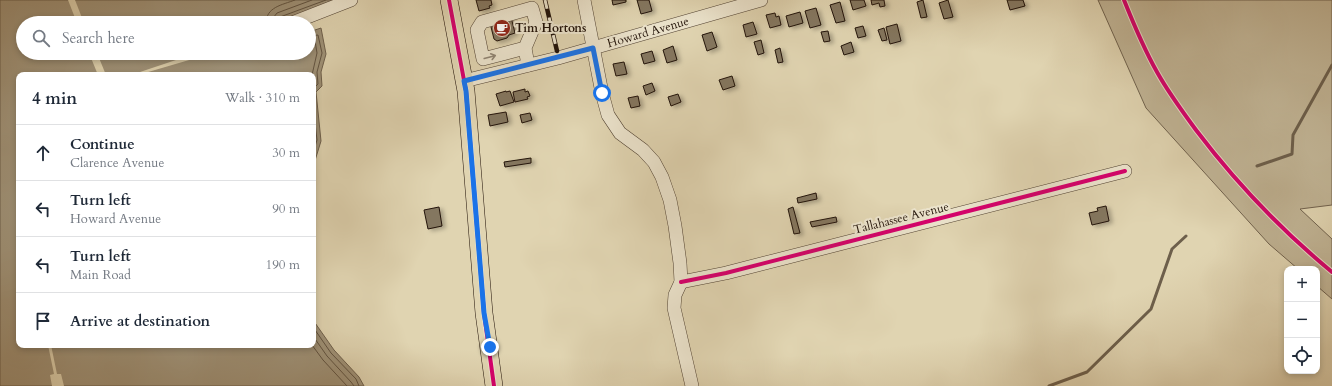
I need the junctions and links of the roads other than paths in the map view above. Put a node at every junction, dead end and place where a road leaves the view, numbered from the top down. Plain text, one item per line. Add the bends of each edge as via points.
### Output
1 (351, 0) edge
2 (449, 0) edge
3 (584, 0) edge
4 (762, 0) edge
5 (310, 16) edge
6 (477, 30) junction
7 (456, 35) junction
8 (525, 48) junction
9 (593, 48) junction
10 (528, 65) junction
11 (464, 81) junction
12 (1125, 171) dead end
13 (681, 282) junction
14 (494, 386) edge
15 (692, 386) edge

1 - 5 street
2 - 7 main road
3 - 9 street
4 - 9 street, Howard Avenue
6 - 7 street
6 -> 8 street via 483,59
6 - 8 street via 482,22 532,8 536,22
7 - 11 main road
8 - 10 street
9 - 10 street, Howard Avenue
9 - 13 street via 608,115 620,132 651,158 664,180 675,226
10 - 11 street, Howard Avenue
11 - 14 main road via 484,313
12 - 13 street, Tallahassee Avenue via 726,273
13 - 15 street via 675,295 674,308

